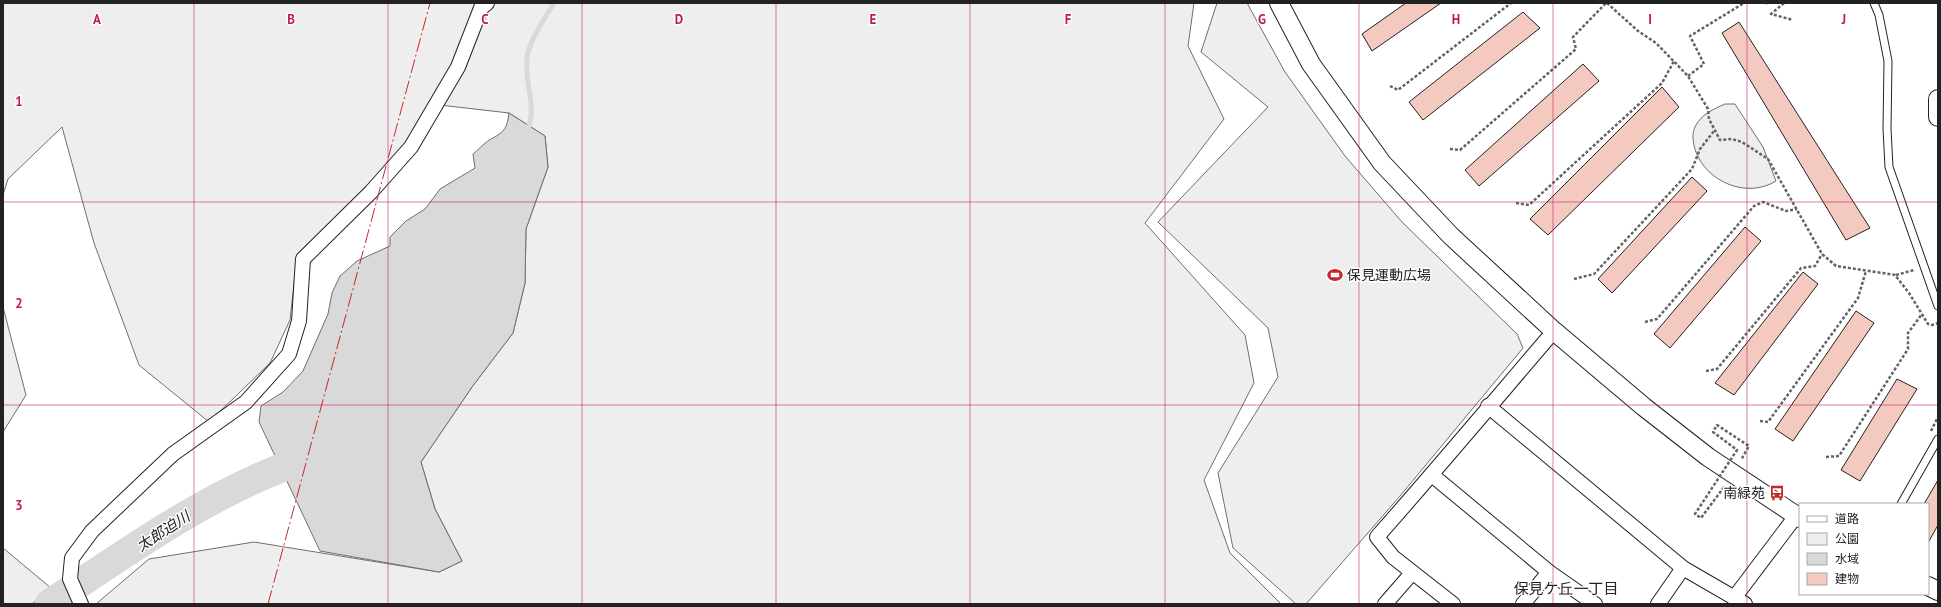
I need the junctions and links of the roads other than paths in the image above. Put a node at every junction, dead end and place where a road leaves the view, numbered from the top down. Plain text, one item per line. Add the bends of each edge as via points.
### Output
1 (487, 3) edge
2 (1279, 3) edge
3 (1874, 3) edge
4 (1938, 99) edge
5 (1938, 117) edge
6 (1938, 306) edge
7 (1554, 331) junction
8 (1488, 406) junction
9 (1938, 439) edge
10 (1432, 475) junction
11 (1902, 503) edge
12 (1798, 517) edge
13 (1683, 568) junction
14 (1549, 572) junction
15 (1412, 573) junction
16 (1929, 586) edge
17 (1938, 591) edge
18 (1739, 601) edge
19 (81, 604) edge
20 (1385, 604) edge
21 (1453, 604) edge
22 (1523, 604) edge
23 (1595, 604) edge
24 (1658, 604) edge

1 - 19 street via 481,8 458,67 411,147 371,192 303,259 298,321 289,354 246,402 173,454 92,531 72,558 70,579
2 - 7 street via 1311,64 1382,163 1451,236
3 - 6 lane via 1879,15 1888,61 1889,167
4 - 5 street
7 - 8 street
7 - 12 street via 1708,457
8 - 10 street
8 - 13 street
9 - 11 lane
10 - 14 street
10 - 15 street via 1377,537
12 - 18 street
13 - 18 street
13 - 24 street
14 - 22 street
14 - 23 street
15 - 20 street
15 - 21 street
16 - 17 street

